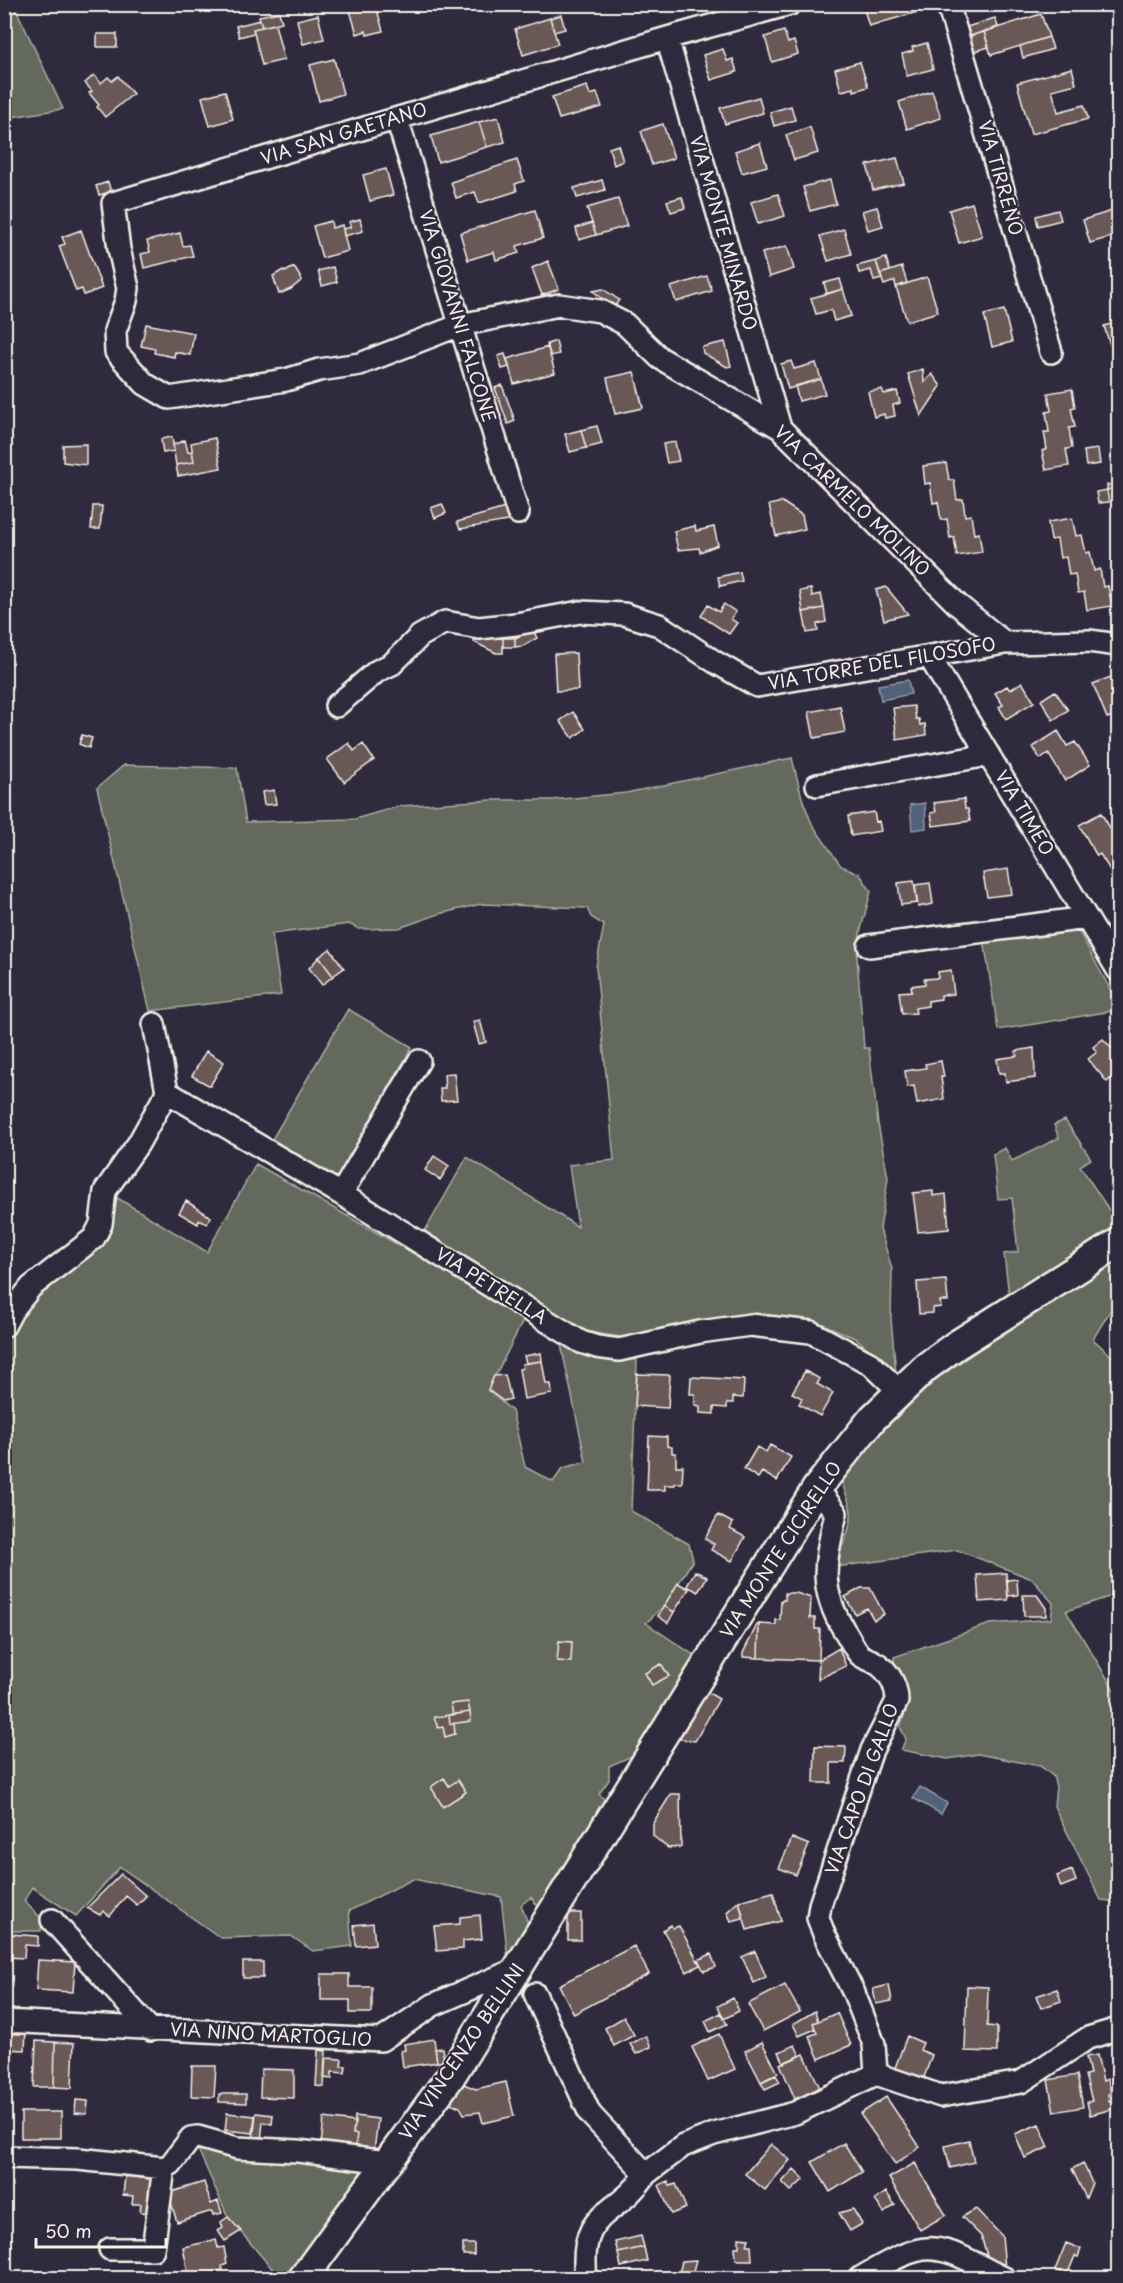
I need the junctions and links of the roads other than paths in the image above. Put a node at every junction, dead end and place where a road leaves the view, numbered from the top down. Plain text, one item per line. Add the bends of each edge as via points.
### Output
1 (790, 4) edge
2 (948, 4) edge
3 (666, 38) junction
4 (397, 119) junction
5 (460, 325) junction
6 (1051, 352) dead end
7 (169, 398) joint
8 (780, 428) junction
9 (518, 513) dead end
10 (1005, 643) junction
11 (1119, 645) edge
12 (929, 656) junction
13 (336, 706) dead end
14 (989, 755) junction
15 (818, 785) dead end
16 (1087, 918) junction
17 (869, 946) dead end
18 (1119, 970) edge
19 (154, 1024) dead end
20 (419, 1060) dead end
21 (167, 1092) junction
22 (341, 1194) junction
23 (1119, 1243) edge
24 (4, 1326) edge
25 (899, 1391) junction
26 (817, 1488) junction
27 (610, 1820) joint
28 (52, 1920) dead end
29 (519, 1968) junction
30 (535, 1994) dead end
31 (4, 2021) edge
32 (151, 2030) junction
33 (1119, 2030) edge
34 (876, 2074) junction
35 (4, 2157) edge
36 (387, 2162) junction
37 (164, 2168) junction
38 (646, 2174) junction
39 (110, 2249) dead end
40 (303, 2278) edge
41 (586, 2278) edge
42 (861, 2278) edge
43 (1004, 2278) edge

1 - 3 street, VIA SAN GAETANO
2 - 6 street, VIA TIRRENO
3 - 4 street, VIA SAN GAETANO
3 - 8 street, VIA MONTE MINARDO
4 - 5 street, VIA GIOVANNI FALCONE
4 - 7 street, VIA SAN GAETANO via 113,204 128,288 115,331 116,352 145,384
5 - 7 street, VIA CARMELO MOLINO via 360,364
5 - 8 street, VIA CARMELO MOLINO via 559,305 600,311 625,324 660,358
5 - 9 street, VIA GIOVANNI FALCONE
8 - 10 street, VIA CARMELO MOLINO via 958,605
10 - 11 street, VIA TORRE DEL FILOSOFO via 1089,641
10 - 12 street, VIA TORRE DEL FILOSOFO
12 - 13 street, VIA TORRE DEL FILOSOFO via 757,686 659,625 624,614 580,612 479,628 445,622 420,636 392,664 377,671
12 - 14 street, VIA TIMEO
14 - 15 street
14 - 16 street, VIA TIMEO
16 - 17 street
16 - 18 street, VIA TIMEO
19 - 21 street
20 - 22 street
21 - 22 street, VIA PETRELLA
21 - 24 street via 138,1144 105,1191 101,1224 94,1238 31,1287
22 - 25 street, VIA PETRELLA via 581,1342 620,1350 700,1332 750,1326 811,1332 871,1364
23 - 25 street, VIA MONTE CICIRELLO via 955,1346
25 - 26 street, VIA MONTE CICIRELLO
26 - 27 street, VIA MONTE CICIRELLO
26 - 34 street, VIA CAPO DI GALLO via 836,1513 825,1565 827,1593 835,1616 860,1655 879,1665 897,1692 897,1701 872,1750 819,1905 818,1918 866,2023
27 - 29 street, VIA VINCENZO BELLINI
28 - 32 street
29 - 32 street, VIA NINO MARTOGLIO via 433,2005 381,2040
29 - 36 street, VIA VINCENZO BELLINI via 450,2077
30 - 38 street via 591,2114
31 - 32 street, VIA NINO MARTOGLIO
33 - 34 street via 1088,2038 1022,2082 941,2096
34 - 38 street via 795,2113 683,2146
35 - 37 street via 78,2159
36 - 37 street via 237,2148 198,2137 190,2138
36 - 40 street, VIA VINCENZO BELLINI
37 - 39 street via 153,2249
38 - 41 street via 637,2188 602,2215 592,2229 585,2242
42 - 43 street via 901,2255 933,2248

